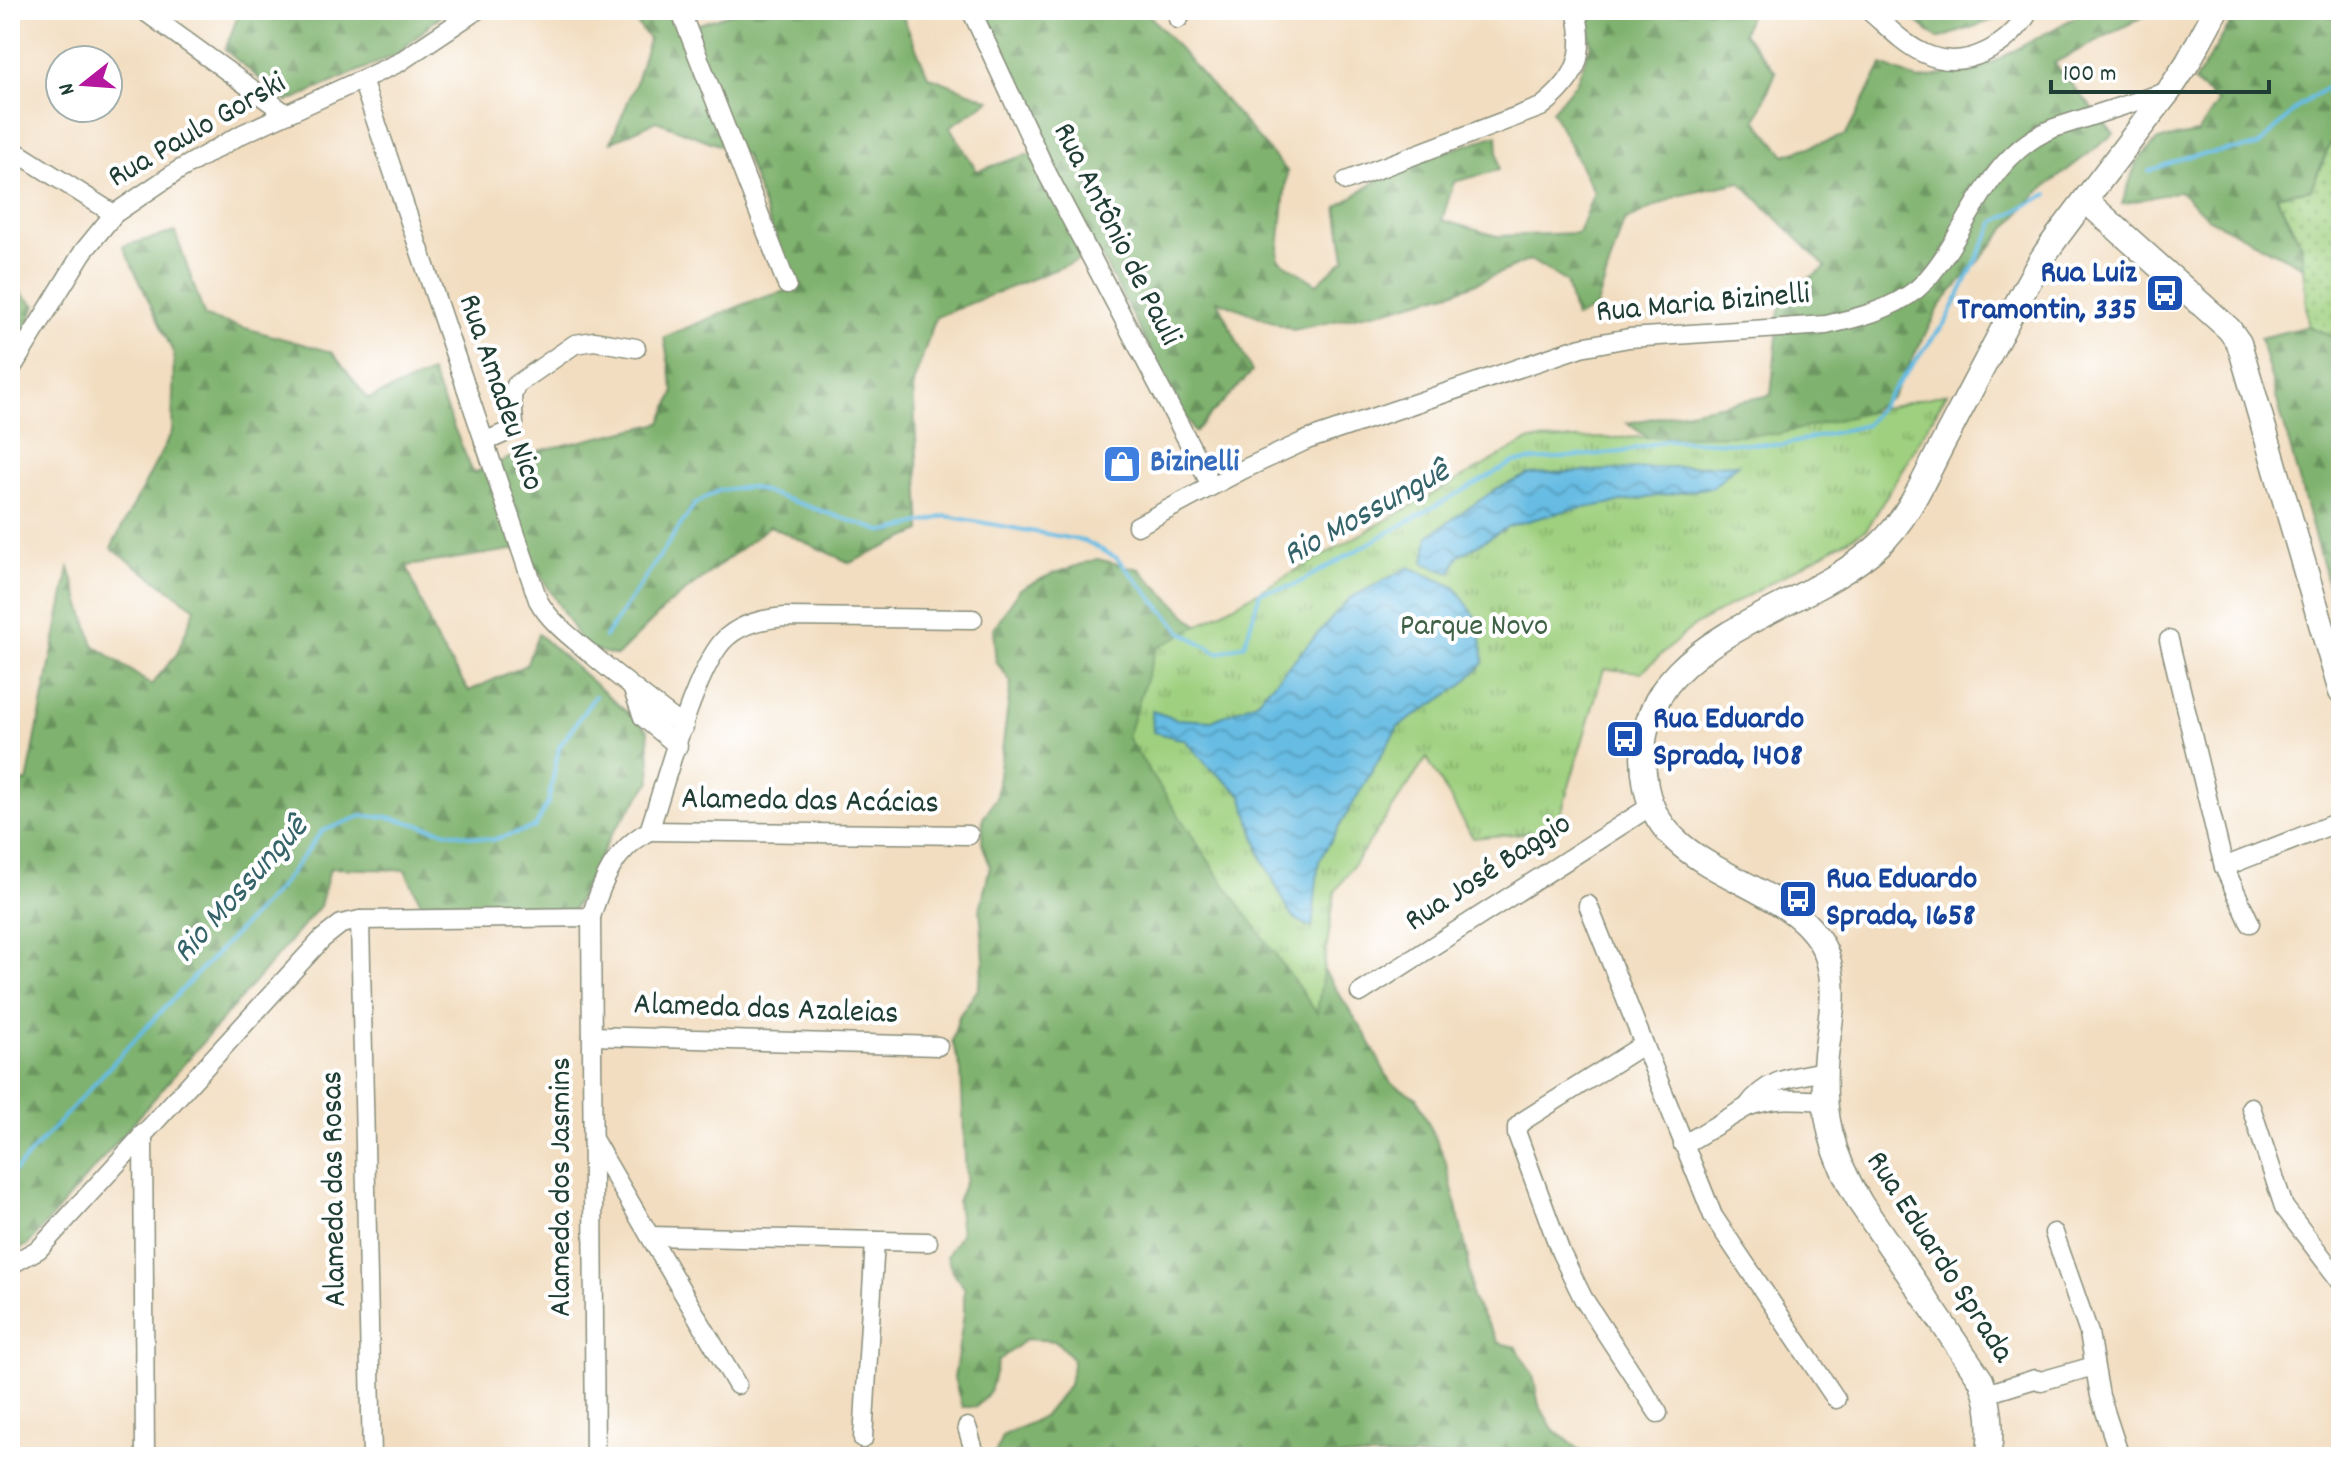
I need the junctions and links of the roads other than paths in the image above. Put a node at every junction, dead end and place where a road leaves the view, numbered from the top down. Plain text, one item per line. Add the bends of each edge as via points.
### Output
1 (143, 10) edge
2 (477, 10) edge
3 (680, 10) edge
4 (971, 10) edge
5 (1576, 10) edge
6 (1868, 10) edge
7 (2030, 10) edge
8 (2216, 10) edge
9 (362, 80) junction
10 (2169, 91) junction
11 (285, 113) junction
12 (10, 148) edge
13 (1346, 181) dead end
14 (2085, 200) junction
15 (114, 214) junction
16 (787, 285) dead end
17 (636, 348) dead end
18 (10, 371) edge
19 (484, 442) junction
20 (1211, 485) junction
21 (1137, 526) dead end
22 (973, 619) dead end
23 (2169, 640) dead end
24 (633, 690) junction
25 (2341, 692) edge
26 (684, 727) junction
27 (678, 746) junction
28 (1651, 806) junction
29 (2341, 821) edge
30 (649, 831) junction
31 (969, 835) dead end
32 (2224, 867) junction
33 (1588, 905) dead end
34 (591, 917) junction
35 (360, 920) junction
36 (2250, 923) dead end
37 (1360, 993) dead end
38 (592, 1036) junction
39 (1644, 1044) junction
40 (938, 1046) dead end
41 (1824, 1071) junction
42 (1824, 1101) junction
43 (1747, 1107) junction
44 (2251, 1107) dead end
45 (143, 1133) junction
46 (592, 1138) junction
47 (1683, 1145) junction
48 (2054, 1233) dead end
49 (650, 1236) junction
50 (875, 1241) junction
51 (928, 1242) dead end
52 (10, 1265) edge
53 (2341, 1282) edge
54 (2094, 1366) junction
55 (737, 1385) dead end
56 (1988, 1398) junction
57 (1836, 1399) dead end
58 (1658, 1413) dead end
59 (967, 1427) dead end
60 (863, 1439) dead end
61 (145, 1457) edge
62 (372, 1457) edge
63 (595, 1457) edge
64 (976, 1457) edge
65 (1988, 1457) edge
66 (2120, 1457) edge

1 - 11 street
2 - 9 street, Rua Paulo Gorski via 425,47
3 - 16 street
4 - 20 street, Rua Antônio de Pauli via 1048,175
5 - 13 street via 1582,46 1578,61 1559,93 1541,107
6 - 7 street via 1926,54 1966,59 2005,42
8 - 10 main road, Rua Eduardo Sprada
9 - 11 street, Rua Paulo Gorski
9 - 19 street, Rua Amadeu Nico
10 - 14 main road, Rua Eduardo Sprada
10 - 20 street, Rua Maria Bizinelli via 2054,128 2018,148 2001,165 1929,279 1896,303 1826,325 1629,338 1581,347 1307,440
11 - 15 street, Rua Paulo Gorski via 179,170
12 - 15 street
14 - 25 main road via 2239,343
14 - 28 main road, Rua Eduardo Sprada via 2040,262 1911,502 1883,542 1848,568 1720,638 1687,663 1661,693 1642,750
15 - 18 street, Rua Paulo Gorski via 83,252
17 - 19 street via 594,341 575,344 516,385 514,424
19 - 24 street, Rua Amadeu Nico via 544,610
20 - 21 street, Rua Maria Bizinelli
22 - 26 street via 785,617 754,622 716,648
23 - 32 street
24 - 26 street, Rua Amadeu Nico
24 - 27 street, Rua Amadeu Nico via 643,717
26 - 27 street
27 - 30 street
28 - 37 street, Rua José Baggio
28 - 41 main road, Rua Eduardo Sprada via 1681,846 1789,911 1814,934 1827,957 1832,984
29 - 32 street
30 - 31 street, Alameda das Acácias
30 - 34 street via 620,852
32 - 36 street
33 - 39 street
34 - 35 street
34 - 38 street, Alameda dos Jasmins
35 - 45 street via 332,930 269,996 245,1006 183,1073 171,1103
35 - 62 street, Alameda das Rosas
38 - 40 street, Alameda das Azaleias
38 - 46 street, Alameda dos Jasmins
39 - 47 street
39 - 58 street via 1523,1121 1517,1134 1583,1298
41 - 42 main road, Rua Eduardo Sprada
41 - 43 street via 1774,1082
42 - 43 street via 1785,1098
42 - 56 main road, Rua Eduardo Sprada via 1831,1141 1849,1185 1962,1348
43 - 47 street
44 - 53 street via 2284,1207
45 - 52 street via 39,1249
45 - 61 street
46 - 49 street
46 - 63 street, Alameda dos Jasmins
47 - 57 street via 1722,1233
48 - 54 street via 2089,1333
49 - 50 street
49 - 55 street
50 - 51 street
50 - 60 street
54 - 56 street via 2035,1379
54 - 66 street
56 - 65 main road, Rua Eduardo Sprada
59 - 64 street

